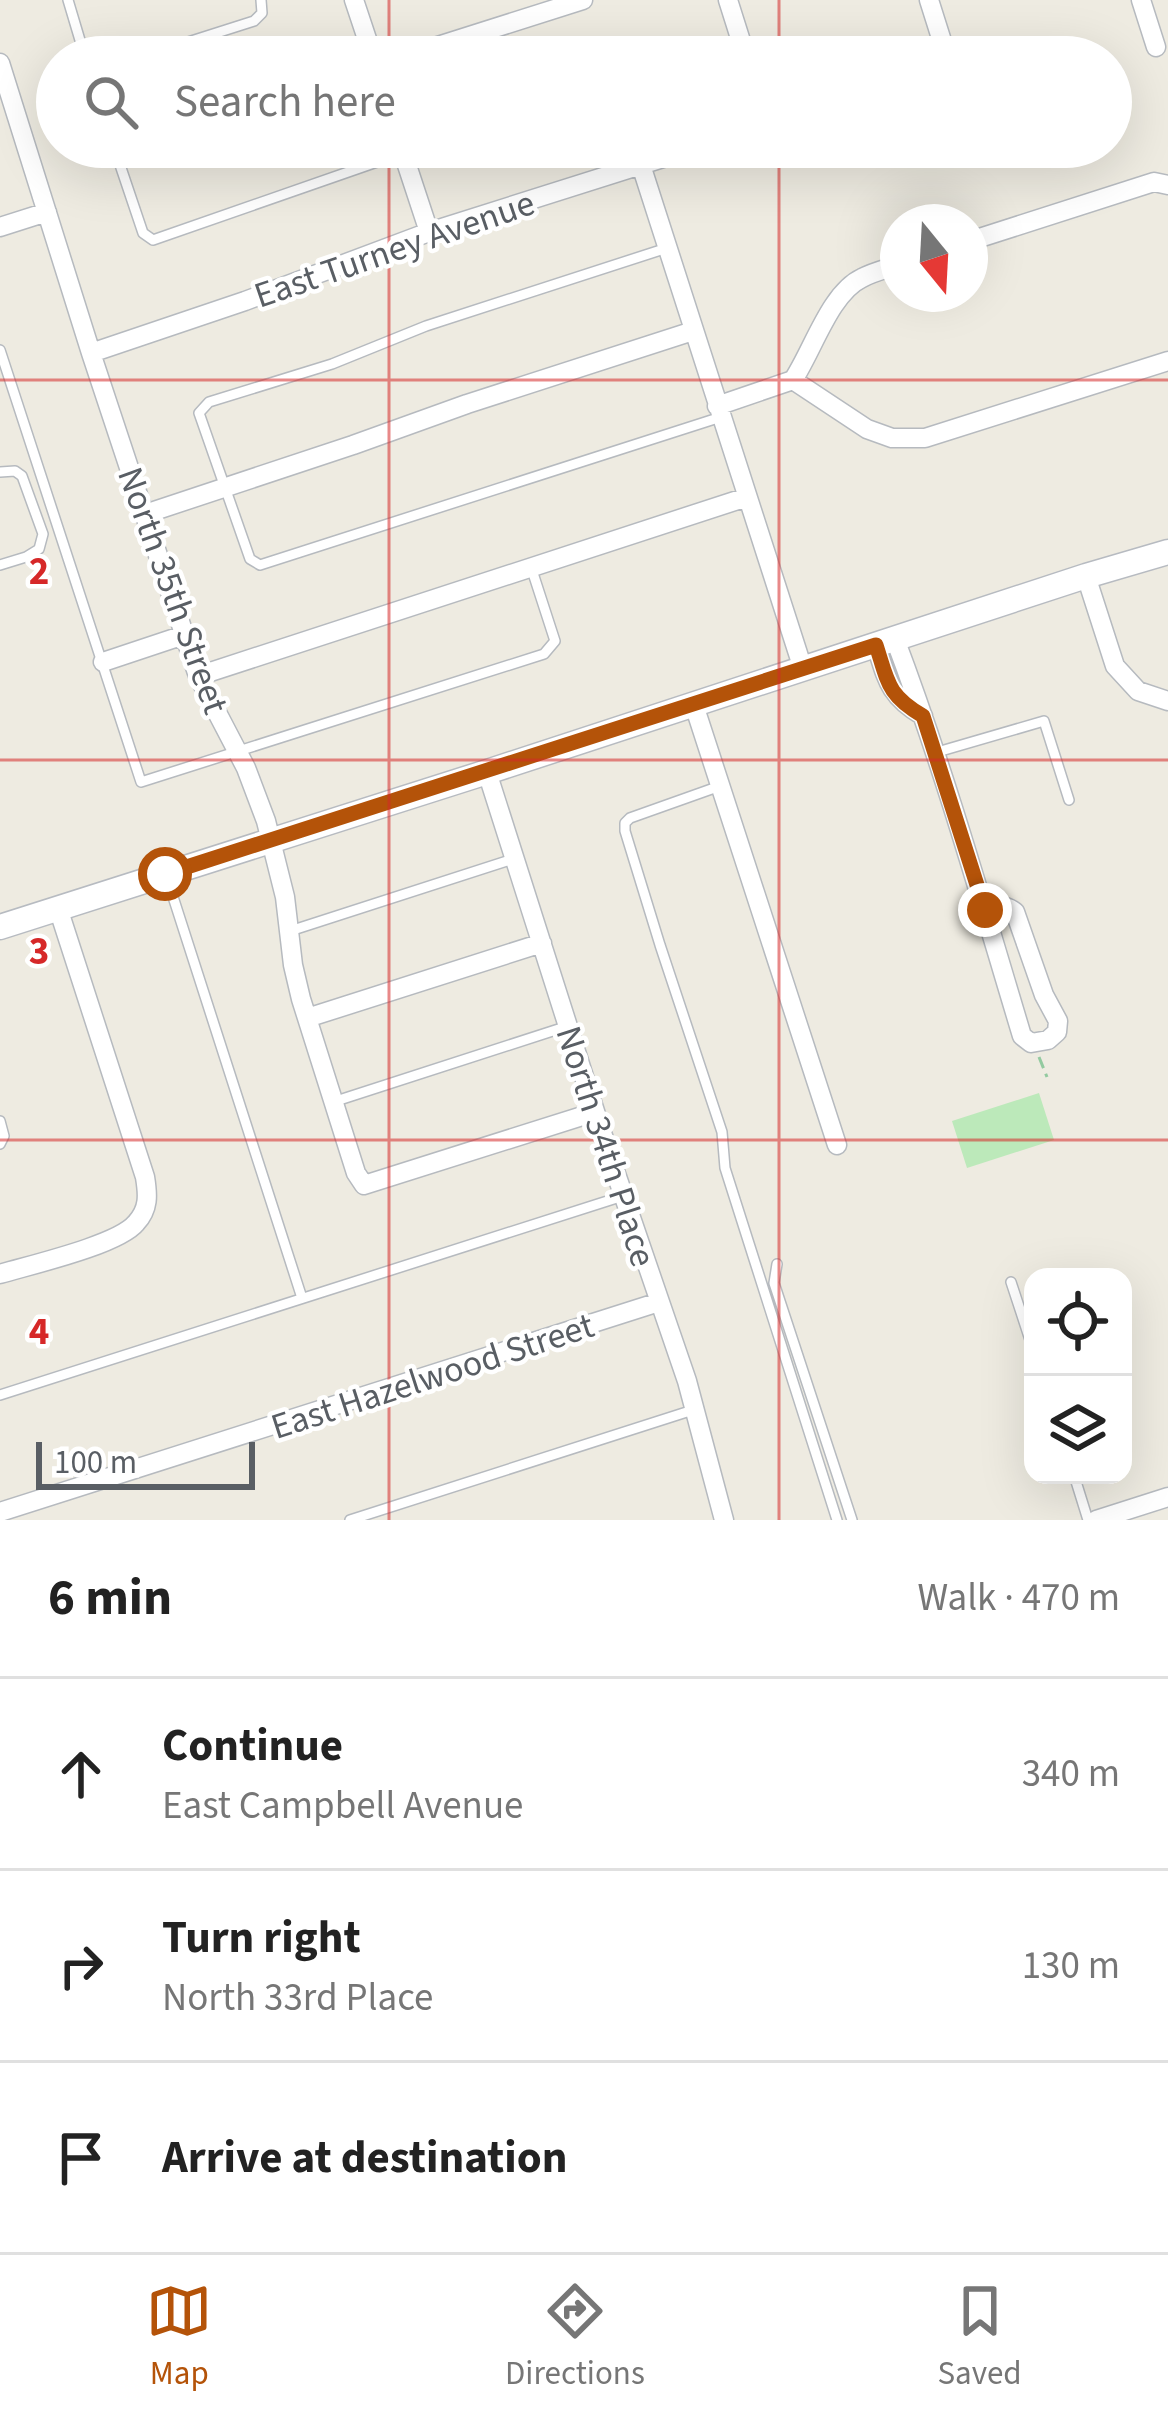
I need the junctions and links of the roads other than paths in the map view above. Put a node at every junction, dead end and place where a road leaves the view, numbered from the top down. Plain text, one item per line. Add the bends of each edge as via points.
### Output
1 (68, 0) edge
2 (261, 0) edge
3 (354, 0) edge
4 (583, 0) edge
5 (728, 0) edge
6 (929, 0) edge
7 (1141, 0) edge
8 (79, 36) edge
9 (205, 36) edge
10 (366, 36) edge
11 (470, 36) edge
12 (740, 36) edge
13 (940, 36) edge
14 (1156, 47) dead end
15 (0, 63) edge
16 (121, 168) edge
17 (355, 168) edge
18 (413, 168) edge
19 (632, 168) edge
20 (642, 168) edge
21 (1168, 185) edge
22 (47, 212) junction
23 (0, 227) edge
24 (429, 232) junction
25 (988, 235) edge
26 (667, 248) junction
27 (880, 271) edge
28 (693, 331) junction
29 (0, 350) edge
30 (91, 353) junction
31 (1168, 361) edge
32 (793, 380) junction
33 (719, 411) junction
34 (0, 472) edge
35 (225, 487) junction
36 (748, 497) junction
37 (145, 514) junction
38 (1168, 552) edge
39 (0, 565) edge
40 (531, 567) junction
41 (1086, 576) junction
42 (184, 635) junction
43 (886, 642) junction
44 (103, 662) junction
45 (802, 669) junction
46 (198, 676) junction
47 (1168, 701) edge
48 (694, 705) junction
49 (237, 751) junction
50 (934, 753) junction
51 (487, 772) junction
52 (720, 786) junction
53 (1069, 800) dead end
54 (271, 841) junction
55 (513, 859) junction
56 (165, 874) junction
57 (58, 908) junction
58 (985, 910) junction
59 (1, 923) edge
60 (290, 931) junction
61 (542, 943) junction
62 (307, 1018) junction
63 (568, 1026) junction
64 (333, 1102) junction
65 (595, 1112) junction
66 (0, 1120) edge
67 (0, 1144) edge
68 (837, 1145) dead end
69 (623, 1196) junction
70 (777, 1264) dead end
71 (0, 1274) edge
72 (1012, 1282) dead end
73 (302, 1298) junction
74 (659, 1302) junction
75 (1024, 1320) edge
76 (0, 1395) edge
77 (694, 1410) junction
78 (1079, 1484) edge
79 (1168, 1497) edge
80 (0, 1512) edge
81 (719, 1519) edge
82 (1100, 1519) edge
83 (350, 1520) edge
84 (838, 1520) edge
85 (852, 1520) edge

1 - 8 lane
2 - 9 lane via 254,20
3 - 10 street
4 - 11 street
5 - 12 street
6 - 13 street
7 - 14 street
15 - 22 street, North 35th Street
16 - 17 lane via 152,240
18 - 24 street
19 - 24 street, East Turney Avenue
20 - 26 street
21 - 25 street via 1154,182
22 - 23 street
22 - 30 street, North 35th Street
24 - 30 street, East Turney Avenue
26 - 28 street
26 - 35 lane via 208,402 200,413
27 - 32 street via 837,300
28 - 33 street
28 - 35 street
29 - 44 lane
30 - 37 street, North 35th Street
31 - 32 street via 925,438 867,429
32 - 33 street
33 - 35 lane via 260,565 250,559
33 - 36 street
34 - 39 lane via 22,476 43,534 39,549
35 - 37 street
36 - 40 street
36 - 45 street
37 - 42 street, North 35th Street
38 - 41 street
40 - 46 street
40 - 49 lane via 555,641 544,654
41 - 43 street
41 - 47 street via 1115,666 1138,691
42 - 44 street
42 - 46 street, North 35th Street
43 - 45 street
43 - 50 street
44 - 49 lane via 141,782
45 - 48 street
46 - 49 street, North 35th Street
48 - 51 street
48 - 52 street
49 - 54 street, North 35th Street
50 - 53 lane via 1044,721
50 - 58 street
51 - 54 street
51 - 55 street, North 34th Place
52 - 68 street
52 - 84 lane via 630,818 625,831
54 - 56 street
54 - 60 street, North 35th Street
55 - 60 lane
55 - 61 street, North 34th Place
56 - 57 street
56 - 73 lane
57 - 59 street
57 - 71 street via 145,1178 146,1208 112,1239
58 - 58 street via 1022,1036 1048,1040 1058,1021 1015,912
60 - 62 street, North 35th Street
61 - 62 street
61 - 63 street, North 34th Place
62 - 64 street, North 35th Street
63 - 64 lane
63 - 65 street, North 34th Place
64 - 65 street, North 35th Street via 364,1185
65 - 69 street, North 34th Place
66 - 67 lane
69 - 73 lane
69 - 74 street, North 34th Place
70 - 85 lane via 774,1283
72 - 75 lane
73 - 76 lane
74 - 77 street, North 34th Place
74 - 80 street, East Hazelwood Street
77 - 81 street, North 34th Place
77 - 83 lane
78 - 82 lane
79 - 82 street

